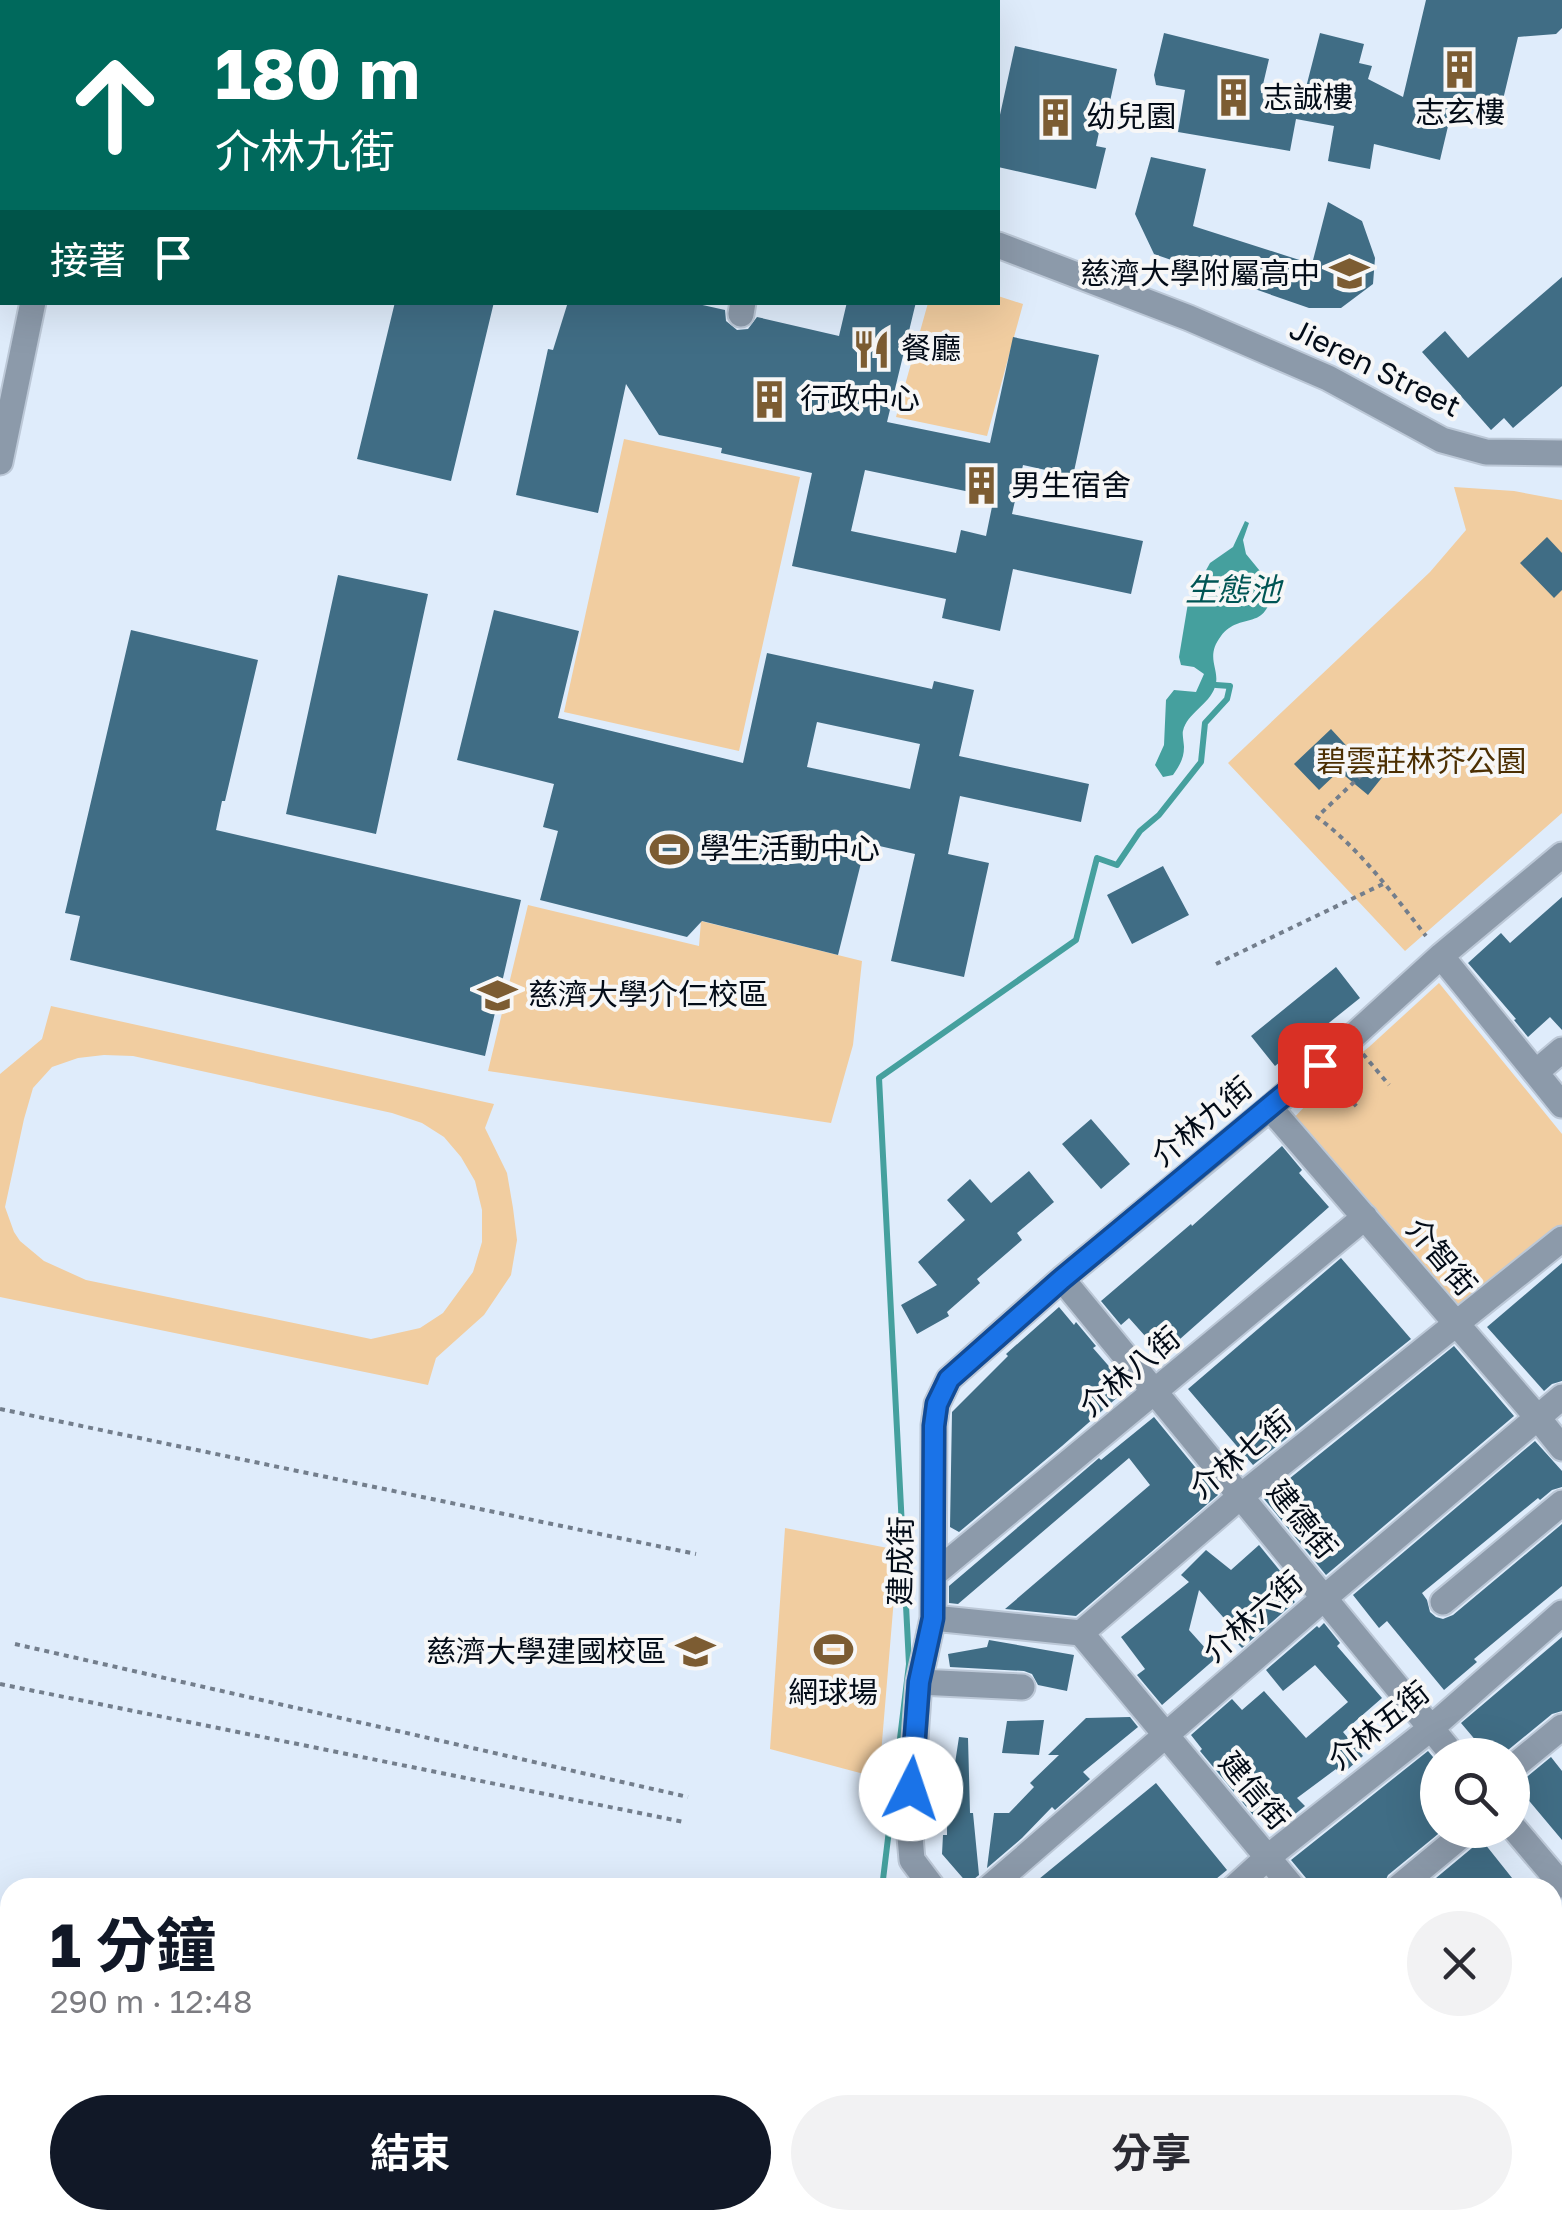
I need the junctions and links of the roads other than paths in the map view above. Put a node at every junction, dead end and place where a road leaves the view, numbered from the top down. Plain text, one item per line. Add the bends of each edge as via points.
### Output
1 (1000, 246) edge
2 (32, 305) edge
3 (1562, 454) edge
4 (0, 462) edge
5 (1562, 855) edge
6 (1441, 956) junction
7 (1562, 1050) edge
8 (1536, 1072) junction
9 (1562, 1106) edge
10 (1270, 1108) junction
11 (1366, 1218) junction
12 (1562, 1239) edge
13 (1062, 1279) junction
14 (1455, 1324) junction
15 (1156, 1392) junction
16 (1562, 1398) edge
17 (1538, 1418) junction
18 (1562, 1448) edge
19 (1241, 1496) junction
20 (1562, 1503) edge
21 (934, 1574) junction
22 (1323, 1598) junction
23 (1443, 1602) dead end
24 (1562, 1613) edge
25 (933, 1618) junction
26 (1081, 1633) junction
27 (919, 1682) junction
28 (1022, 1687) dead end
29 (1562, 1727) edge
30 (1430, 1729) junction
31 (1166, 1736) junction
32 (1438, 1738) edge
33 (1530, 1753) edge
34 (1446, 1848) edge
35 (1529, 1848) edge
36 (1268, 1857) junction
37 (926, 1878) edge
38 (1001, 1878) edge
39 (1245, 1878) edge
40 (1285, 1878) edge
41 (1410, 1878) edge
42 (1552, 1878) edge

1 - 3 street, Jieren Street via 1328,378 1442,440 1486,452
2 - 4 street
5 - 6 street, 介林九街
6 - 8 street
6 - 10 street, 介林九街
7 - 8 street
8 - 9 street
10 - 11 street, 介智街
10 - 13 street, 介林九街
11 - 14 street, 介智街
11 - 15 street, 介林八街
12 - 14 street, 介林七街
13 - 15 street, 建德街
13 - 21 street, 建成街 via 949,1379 937,1404
14 - 17 street, 介智街
14 - 19 street, 介林七街
15 - 19 street, 建德街
15 - 21 street, 介林八街
16 - 17 street, 介林六街
17 - 18 street, 介智街
17 - 22 street, 介林六街
19 - 22 street, 建德街
19 - 26 street, 介林七街
20 - 23 street
21 - 25 street, 建成街
22 - 30 street, 建德街
22 - 31 street, 介林六街
24 - 30 street, 介林五街
25 - 26 street
25 - 27 street, 建成街
26 - 31 street, 建信街
27 - 28 street
27 - 37 street, 建成街 via 908,1824 912,1860
29 - 33 street
30 - 32 street, 建德街
30 - 36 street, 介林五街
31 - 36 street, 建信街
31 - 38 street, 介林六街
34 - 41 street
35 - 42 street
36 - 39 street, 介林五街
36 - 40 street, 建信街

